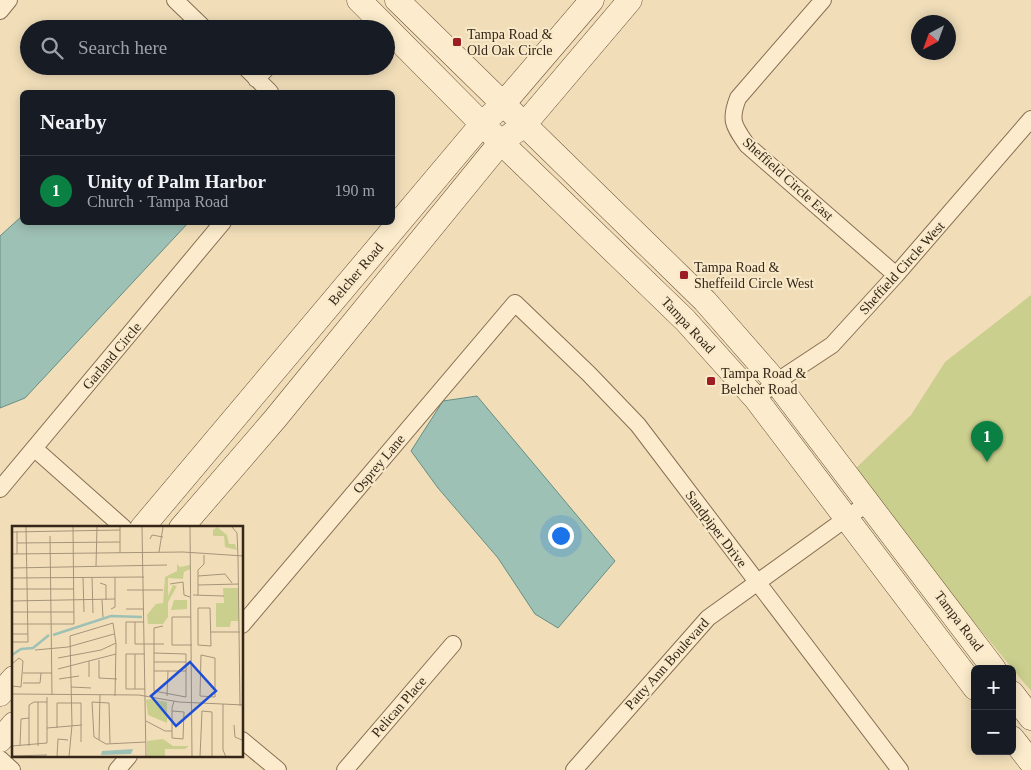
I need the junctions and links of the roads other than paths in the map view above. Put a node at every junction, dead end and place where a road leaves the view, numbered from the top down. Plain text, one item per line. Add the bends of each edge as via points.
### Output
1 (10, 0) edge
2 (175, 0) edge
3 (359, 0) edge
4 (397, 0) edge
5 (592, 0) edge
6 (630, 0) edge
7 (822, 0) edge
8 (0, 11) edge
9 (196, 20) edge
10 (379, 20) edge
11 (395, 36) edge
12 (253, 75) edge
13 (259, 75) edge
14 (256, 78) junction
15 (268, 90) edge
16 (504, 104) junction
17 (1031, 120) edge
18 (482, 124) junction
19 (524, 125) junction
20 (501, 142) junction
21 (221, 225) edge
22 (896, 274) junction
23 (515, 303) joint
24 (776, 382) junction
25 (756, 399) junction
26 (35, 449) junction
27 (0, 489) edge
28 (869, 502) junction
29 (847, 518) junction
30 (122, 526) edge
31 (144, 526) edge
32 (183, 526) edge
33 (756, 582) junction
34 (244, 623) edge
35 (453, 644) dead end
36 (991, 665) edge
37 (12, 680) edge
38 (971, 683) edge
39 (0, 694) edge
40 (1016, 698) edge
41 (1031, 718) edge
42 (12, 726) edge
43 (0, 740) edge
44 (244, 742) edge
45 (1016, 743) edge
46 (127, 758) edge
47 (0, 760) edge
48 (1031, 762) edge
49 (12, 770) edge
50 (117, 770) edge
51 (278, 770) edge
52 (345, 770) edge
53 (574, 770) edge
54 (900, 770) edge

1 - 8 street
2 - 9 street
3 - 10 main road, Tampa Road
4 - 16 main road, Tampa Road
5 - 16 main road, Belcher Road
6 - 19 main road, Belcher Road
7 - 22 street, Sheffield Circle East via 738,98 733,125 747,145
11 - 18 main road, Tampa Road
12 - 14 street
13 - 14 street
14 - 15 street
16 - 18 main road, Belcher Road
16 - 19 main road, Tampa Road
17 - 22 street, Sheffield Circle West
18 - 20 main road, Tampa Road
18 - 31 main road, Belcher Road
19 - 20 main road, Belcher Road
19 - 24 main road, Tampa Road via 704,301
20 - 25 main road, Tampa Road via 671,306
20 - 32 main road, Belcher Road
21 - 26 street, Garland Circle
22 - 24 street, Sheffield Circle West via 832,345
23 - 33 street, Sandpiper Drive via 638,426
23 - 34 street, Osprey Lane
24 - 25 street, Sheffield Circle West
24 - 28 main road, Tampa Road
25 - 29 main road, Tampa Road
26 - 27 street, Garland Circle
26 - 30 street
28 - 29 street, Patty Ann Boulevard
28 - 36 main road, Tampa Road
29 - 33 street, Patty Ann Boulevard
29 - 38 main road, Tampa Road
33 - 53 street, Patty Ann Boulevard via 708,618
33 - 54 street, Sandpiper Drive
35 - 52 street, Pelican Place
37 - 39 main road
40 - 41 main road
42 - 43 main road
44 - 51 street
45 - 48 main road
46 - 50 street
47 - 49 street

